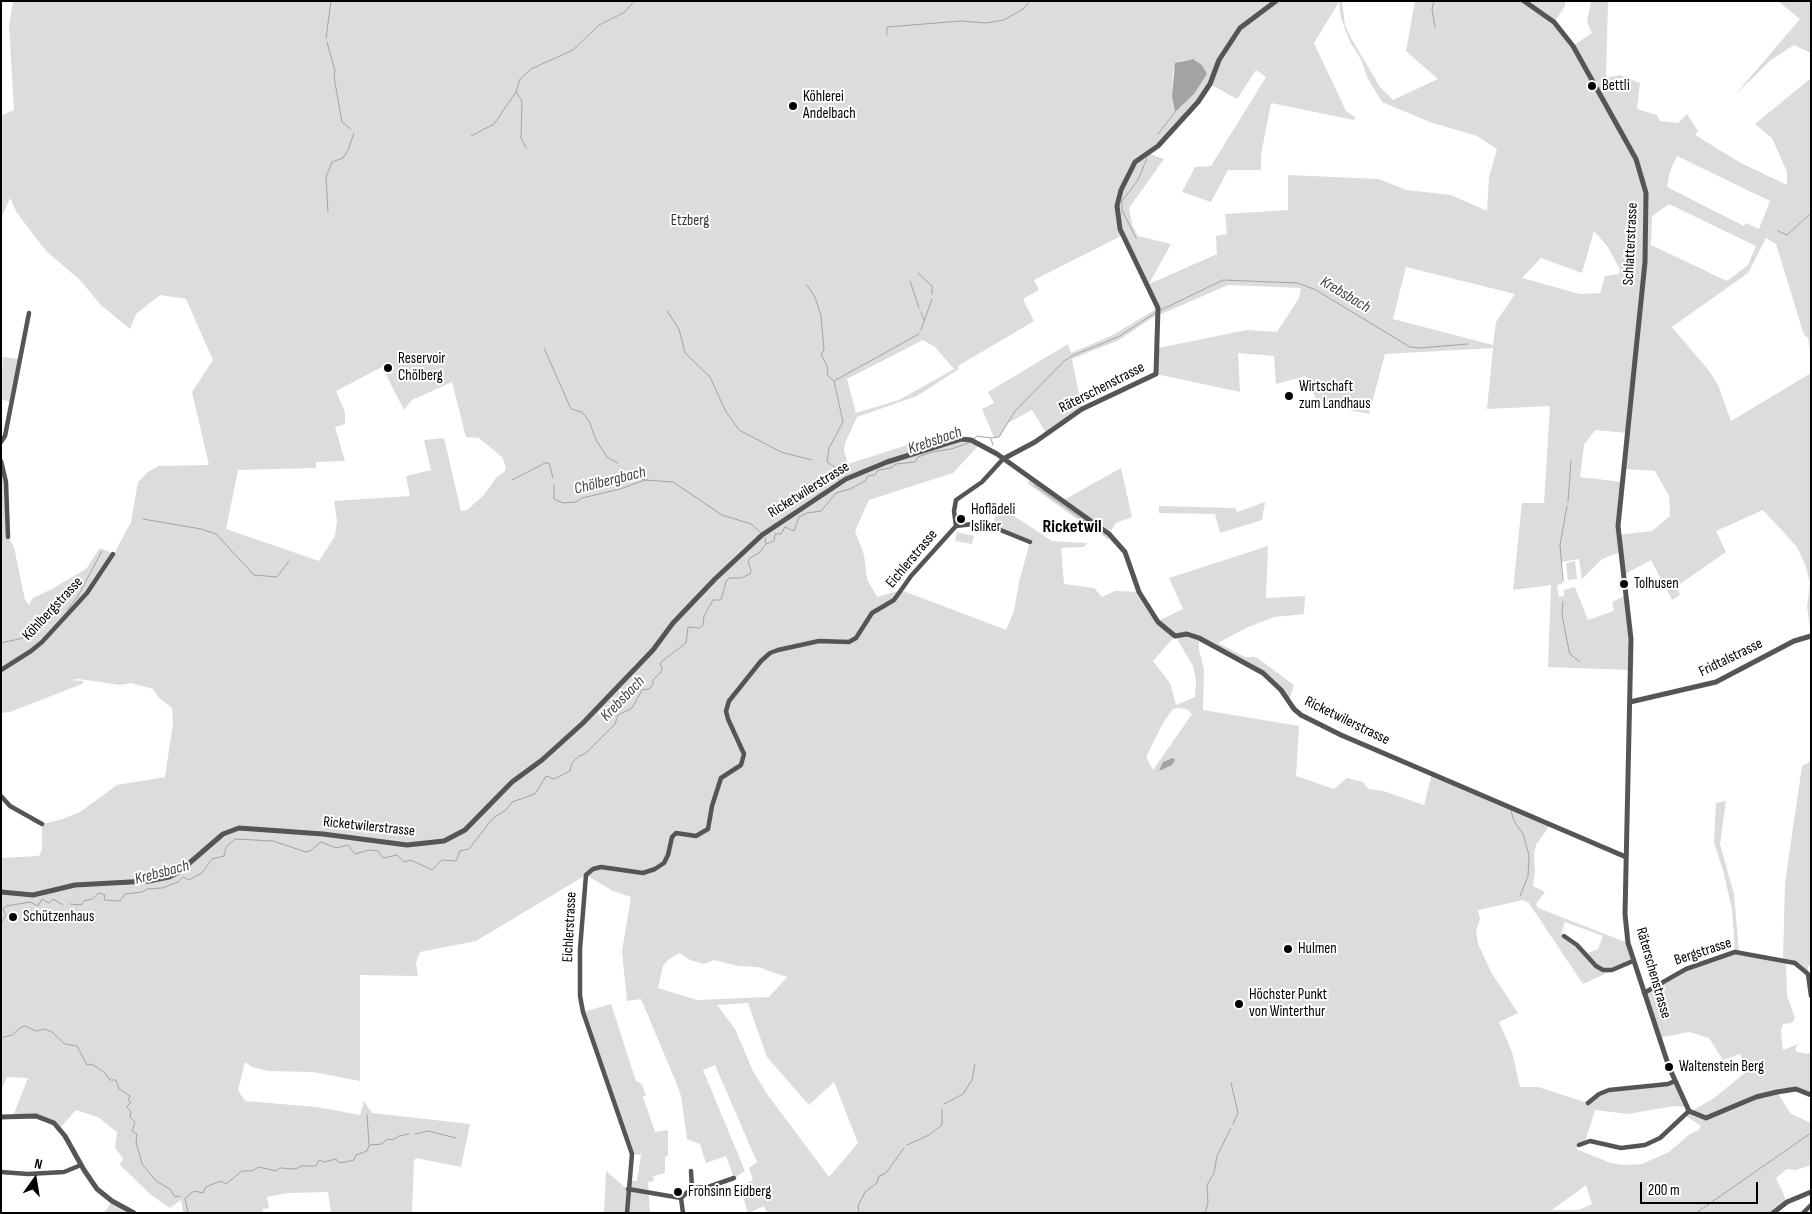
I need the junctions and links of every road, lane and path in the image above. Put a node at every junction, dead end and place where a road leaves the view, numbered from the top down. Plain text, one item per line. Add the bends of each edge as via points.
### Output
1 (1276, 1) edge
2 (1524, 1) edge
3 (29, 313) dead end
4 (1, 442) edge
5 (1003, 459) junction
6 (1, 461) edge
7 (956, 526) junction
8 (8, 537) dead end
9 (1030, 542) dead end
10 (113, 554) dead end
11 (1628, 617) joint
12 (1811, 636) edge
13 (1, 670) edge
14 (1630, 702) junction
15 (1, 796) edge
16 (42, 824) dead end
17 (1626, 857) junction
18 (1, 892) edge
19 (1564, 936) dead end
20 (1633, 961) junction
21 (1644, 993) junction
22 (1811, 996) edge
23 (1675, 1081) junction
24 (1811, 1095) edge
25 (1588, 1103) dead end
26 (1689, 1111) junction
27 (1, 1117) edge
28 (1580, 1145) dead end
29 (81, 1165) junction
30 (691, 1171) dead end
31 (1, 1172) edge
32 (734, 1178) dead end
33 (692, 1188) junction
34 (628, 1189) junction
35 (1811, 1192) edge
36 (681, 1198) junction
37 (1811, 1204) edge
38 (134, 1213) edge
39 (627, 1213) edge
40 (683, 1213) edge
41 (1773, 1213) edge
42 (1802, 1213) edge

1 - 5 street, Räterschenstrasse via 1240,28 1198,102 1158,146 1141,156 1131,169 1118,200 1120,229 1158,308 1156,374 1082,409 1035,442
2 - 11 street, Schlatterstrasse via 1563,31 1642,173 1646,193 1647,222 1618,526
3 - 4 street via 5,436
5 - 7 street via 982,482 956,500
5 - 17 street, Ricketwilerstrasse via 1117,542 1125,552 1149,609 1158,622 1175,636 1187,634 1199,638 1257,669 1274,681 1296,712 1341,735
5 - 18 street, Ricketwilerstrasse via 971,440 944,443 846,479 762,535 709,585 583,723 500,792 465,830 444,841 407,845 239,828 223,834 179,872 159,880 75,885 33,895
6 - 8 street via 6,482
7 - 9 street via 993,527
7 - 34 street, Eichlerstrasse via 894,600 872,613 856,638 849,642 819,641 778,650 761,661 728,706 728,719 744,754 741,765 721,778 708,829 696,836 676,834 672,837 664,863 655,870 644,873 601,867 586,874 580,996 630,1142 632,1162
10 - 13 street, Köhlbergstrasse via 87,593 42,642
11 - 14 street, Räterschenstrasse
12 - 14 street, Fridtalstrasse via 1794,641 1716,682
14 - 17 street, Räterschenstrasse
15 - 16 street via 10,806
17 - 20 street, Räterschenstrasse via 1626,928
19 - 20 street via 1577,944 1603,970 1612,970
20 - 21 street, Räterschenstrasse
21 - 22 street, Bergstrasse via 1686,969 1735,952 1795,963 1808,974
21 - 23 street, Räterschenstrasse
23 - 25 street via 1609,1090
23 - 26 street, Räterschenstrasse
24 - 26 street via 1796,1090 1777,1092 1756,1097 1706,1118
26 - 28 street via 1660,1138 1644,1145 1621,1148 1590,1141
27 - 29 street via 36,1116 47,1119 60,1128
29 - 31 street via 64,1172
29 - 38 street via 97,1189
30 - 33 street
32 - 33 street via 708,1187
33 - 36 street
34 - 36 street
34 - 39 street, Eichlerstrasse
35 - 41 street via 1797,1196
36 - 40 street
37 - 42 street

